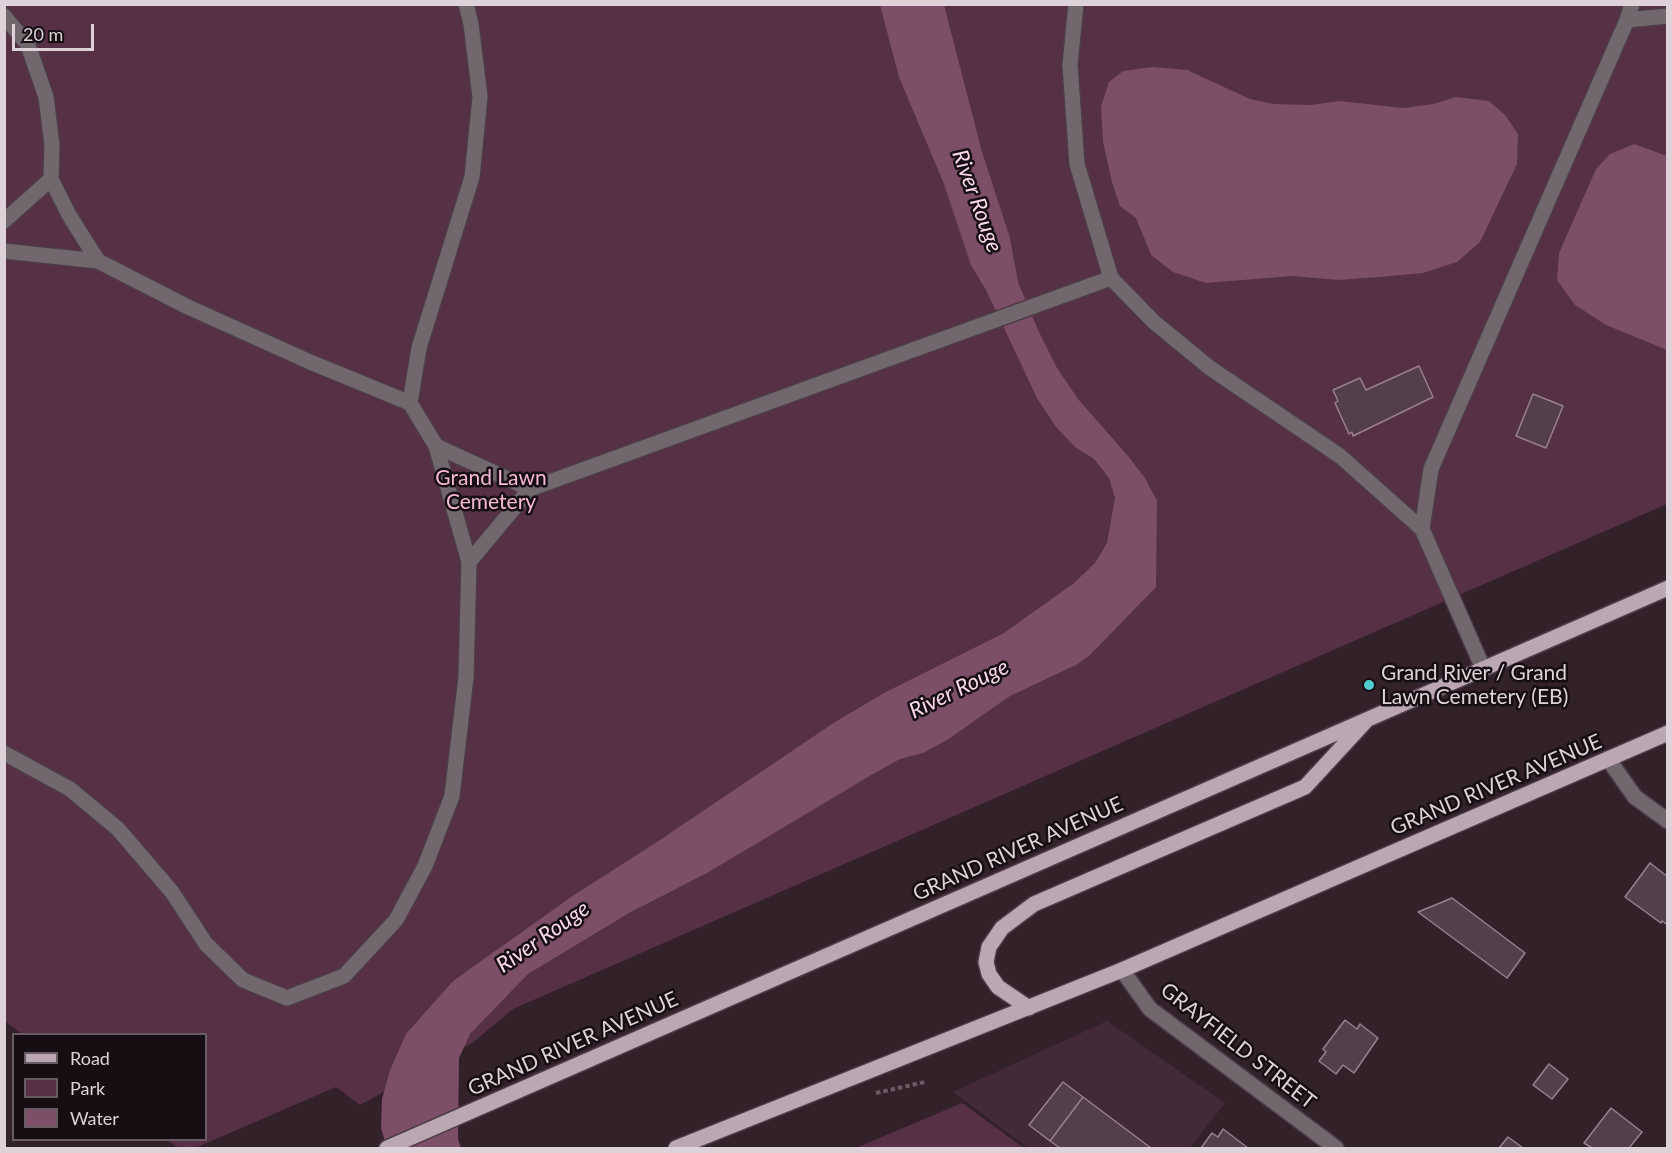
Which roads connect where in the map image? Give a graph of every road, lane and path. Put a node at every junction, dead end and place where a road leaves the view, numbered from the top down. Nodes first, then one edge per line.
1 (466, 4) edge
2 (1076, 4) edge
3 (1632, 4) edge
4 (4, 16) edge
5 (1668, 16) edge
6 (1627, 20) junction
7 (51, 178) junction
8 (4, 221) edge
9 (4, 251) edge
10 (98, 261) junction
11 (1111, 278) junction
12 (410, 403) junction
13 (436, 446) junction
14 (530, 489) junction
15 (1422, 529) junction
16 (469, 562) junction
17 (1668, 588) edge
18 (1483, 668) junction
19 (1369, 718) junction
20 (1668, 733) edge
21 (4, 753) edge
22 (1608, 759) junction
23 (1668, 821) edge
24 (1122, 969) junction
25 (1029, 1008) junction
26 (387, 1149) edge
27 (676, 1149) edge
28 (1336, 1149) edge

1 - 12 street
2 - 11 street
3 - 6 street
4 - 7 street
5 - 6 street
6 - 15 street
7 - 8 street
7 - 10 street
9 - 10 street
10 - 12 street
11 - 14 street
11 - 15 street
12 - 13 street
13 - 14 street
13 - 16 street
14 - 16 street
15 - 18 street
16 - 21 street
17 - 18 main road, GRAND RIVER AVENUE
18 - 19 main road, GRAND RIVER AVENUE
19 - 25 main road
19 - 26 main road, GRAND RIVER AVENUE
20 - 22 main road, GRAND RIVER AVENUE
22 - 23 street
22 - 24 main road, GRAND RIVER AVENUE
24 - 25 main road, GRAND RIVER AVENUE
24 - 28 street, GRAYFIELD STREET
25 - 27 main road, GRAND RIVER AVENUE

